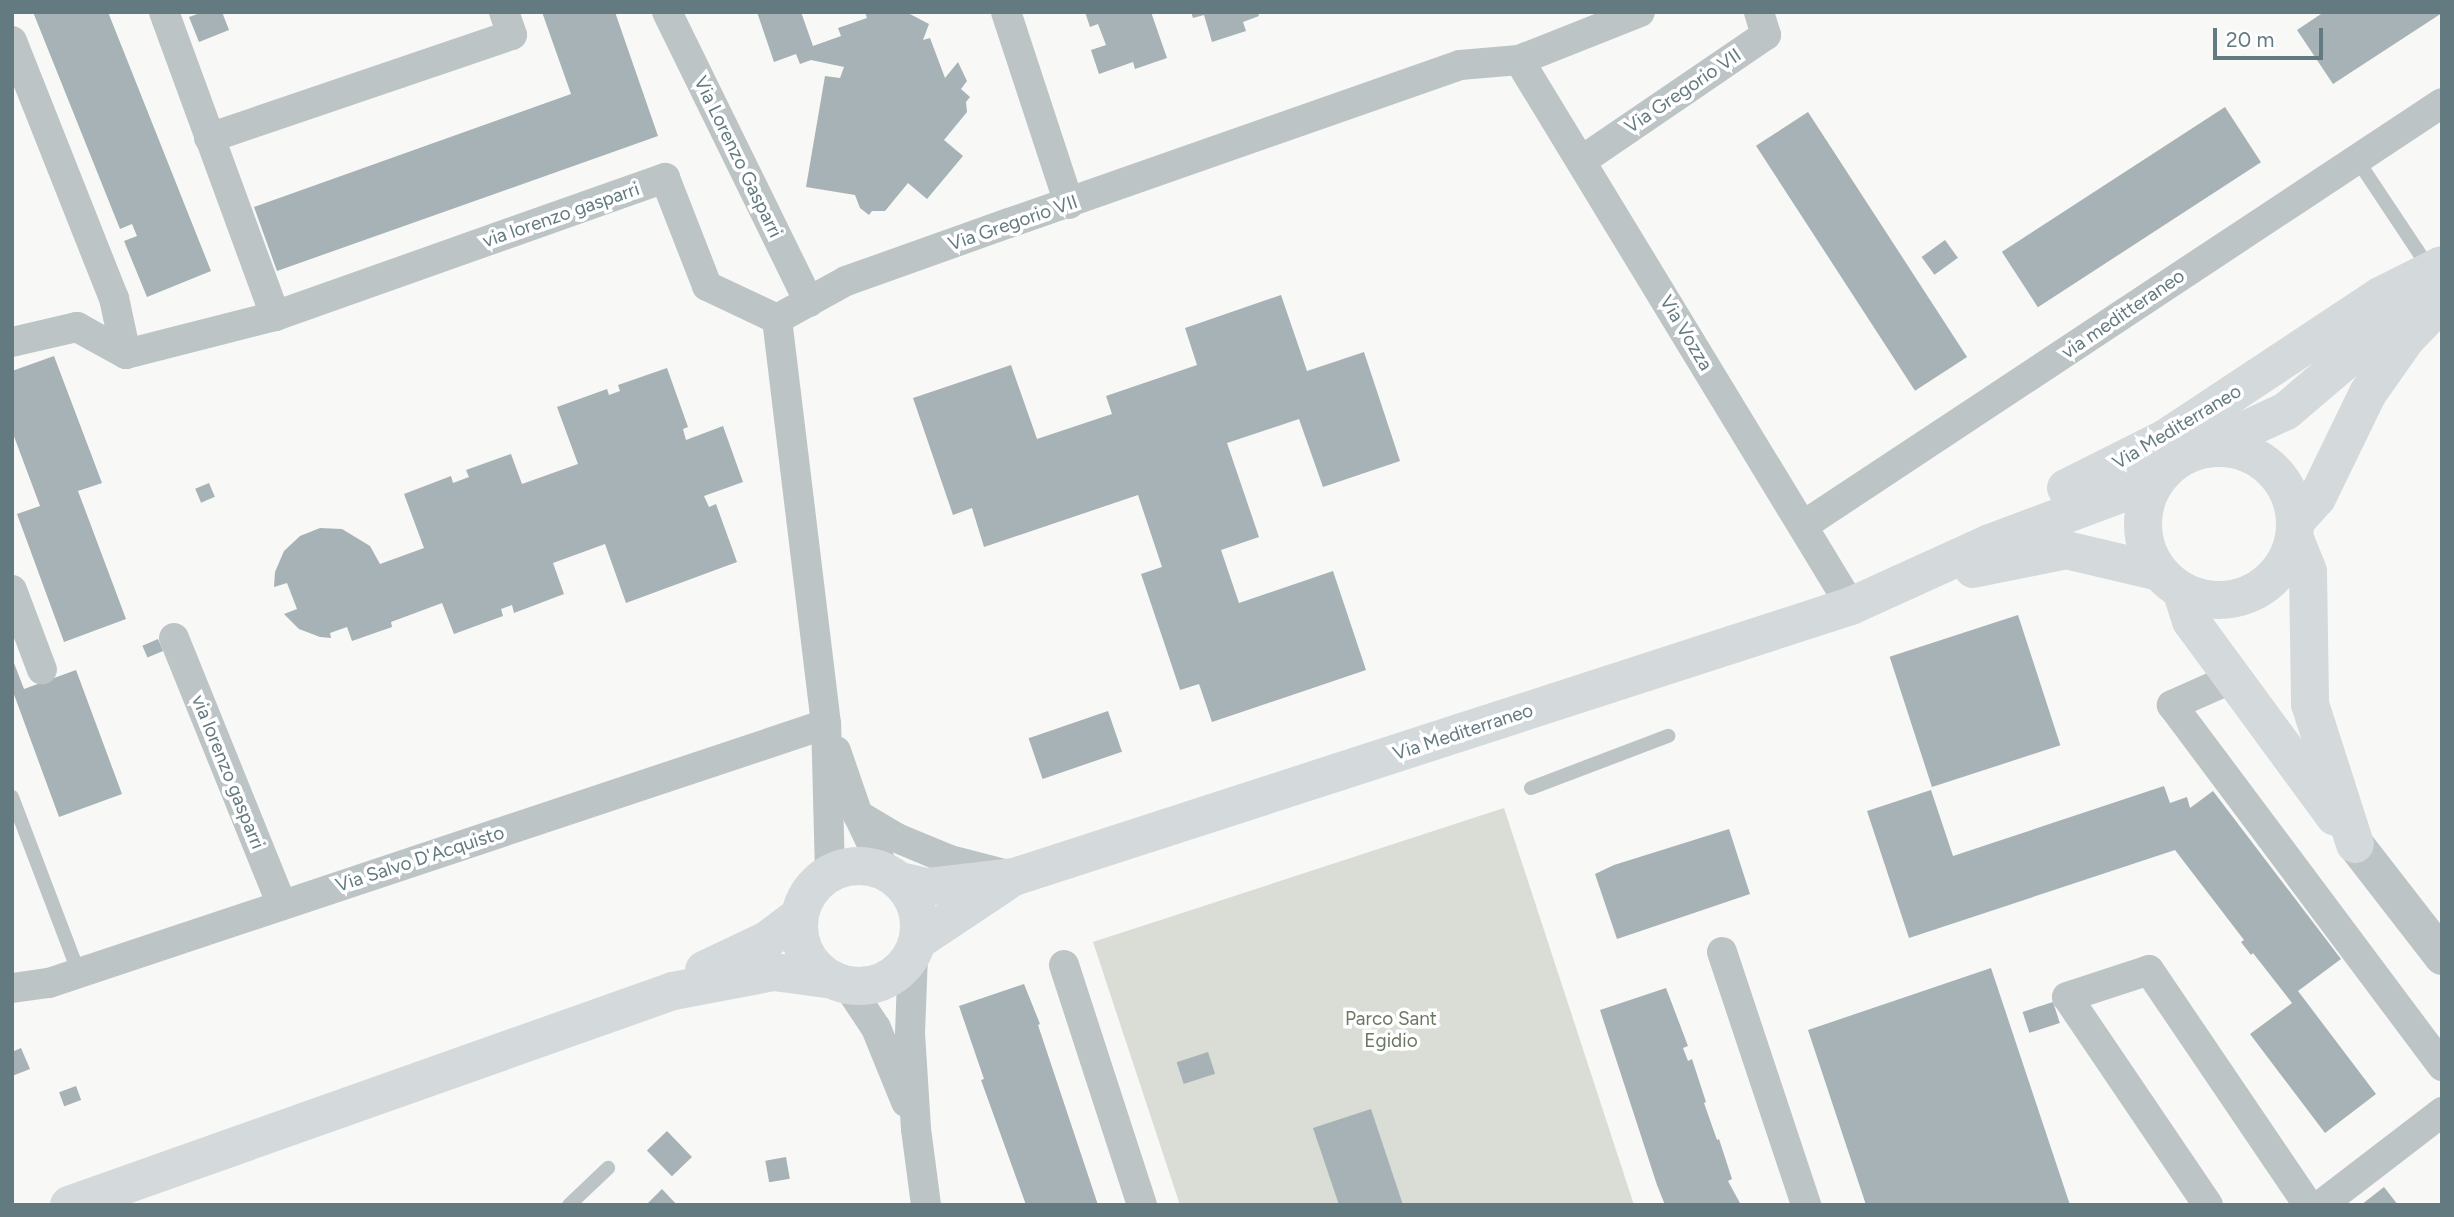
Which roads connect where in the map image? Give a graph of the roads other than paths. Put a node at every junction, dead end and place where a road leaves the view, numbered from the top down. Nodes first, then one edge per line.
1 (163, 12) edge
2 (504, 12) edge
3 (667, 12) edge
4 (1006, 12) edge
5 (1640, 12) edge
6 (1759, 12) edge
7 (12, 41) edge
8 (1519, 60) junction
9 (2442, 103) edge
10 (209, 138) junction
11 (2356, 158) junction
12 (1581, 161) junction
13 (1069, 204) junction
14 (2439, 280) edge
15 (809, 302) junction
16 (275, 316) junction
17 (777, 319) junction
18 (12, 342) edge
19 (126, 354) junction
20 (2208, 447) junction
21 (2155, 481) junction
22 (1804, 526) junction
23 (2296, 530) junction
24 (1909, 581) junction
25 (2170, 581) junction
26 (14, 601) edge
27 (1851, 606) junction
28 (174, 638) dead end
29 (42, 670) dead end
30 (2233, 678) junction
31 (826, 724) junction
32 (1668, 736) dead end
33 (1531, 789) dead end
34 (12, 797) edge
35 (858, 815) junction
36 (2355, 844) junction
37 (830, 873) junction
38 (892, 876) junction
39 (1014, 877) junction
40 (282, 905) junction
41 (799, 916) junction
42 (916, 947) junction
43 (1721, 952) dead end
44 (2442, 956) edge
45 (1064, 965) dead end
46 (79, 973) junction
47 (840, 983) junction
48 (12, 988) edge
49 (673, 991) junction
50 (2442, 1066) edge
51 (2442, 1112) edge
52 (916, 1129) junction
53 (608, 1168) dead end
54 (69, 1205) edge
55 (569, 1205) edge
56 (926, 1205) edge
57 (1142, 1205) edge
58 (1806, 1205) edge
59 (2208, 1205) edge
60 (2308, 1205) edge
61 (2321, 1205) edge

1 - 10 street
2 - 10 street
3 - 15 street, Via Lorenzo Gasparri
4 - 13 street
5 - 8 street, Via Gregorio VII
6 - 12 street, Via Gregorio VII
7 - 19 street
8 - 12 street, Via Vozza
8 - 13 street, Via Gregorio VII
9 - 11 street, via meditteraneo
10 - 16 street
11 - 14 lane
11 - 22 street, via meditteraneo
12 - 22 street, Via Vozza
13 - 15 street, Via Gregorio VII
14 - 20 main road
14 - 23 main road
14 - 24 main road, Via Mediterraneo
15 - 17 street, Via Gregorio VII
16 - 17 street, via lorenzo gasparri
16 - 19 street, via lorenzo gasparri
17 - 31 street
18 - 19 street
20 - 21 main road
20 - 23 main road
21 - 24 main road, Via Mediterraneo
21 - 25 main road
22 - 27 street, Via Vozza
23 - 25 main road
23 - 36 main road
24 - 25 main road, Via Mediterraneo
24 - 27 main road, Via Mediterraneo
25 - 30 main road
26 - 29 street
27 - 39 main road, Via Mediterraneo
28 - 40 street, via lorenzo gasparri
30 - 36 main road
30 - 50 street
31 - 35 street
31 - 37 street
31 - 40 street, Via Salvo D'Acquisto
32 - 33 lane
34 - 46 lane
35 - 38 street
35 - 39 street
36 - 44 street
37 - 38 main road
37 - 41 main road
38 - 39 main road, Via Mediterraneo
38 - 42 main road
39 - 42 main road, Via Mediterraneo
40 - 46 street, Via Salvo D'Acquisto
41 - 47 main road
41 - 49 main road
42 - 47 main road
42 - 52 street
43 - 58 street
45 - 57 street
46 - 48 street, Via Salvo D'Acquisto
47 - 49 main road
47 - 52 street
49 - 54 main road
51 - 61 street
52 - 56 street
53 - 55 lane
59 - 60 street

